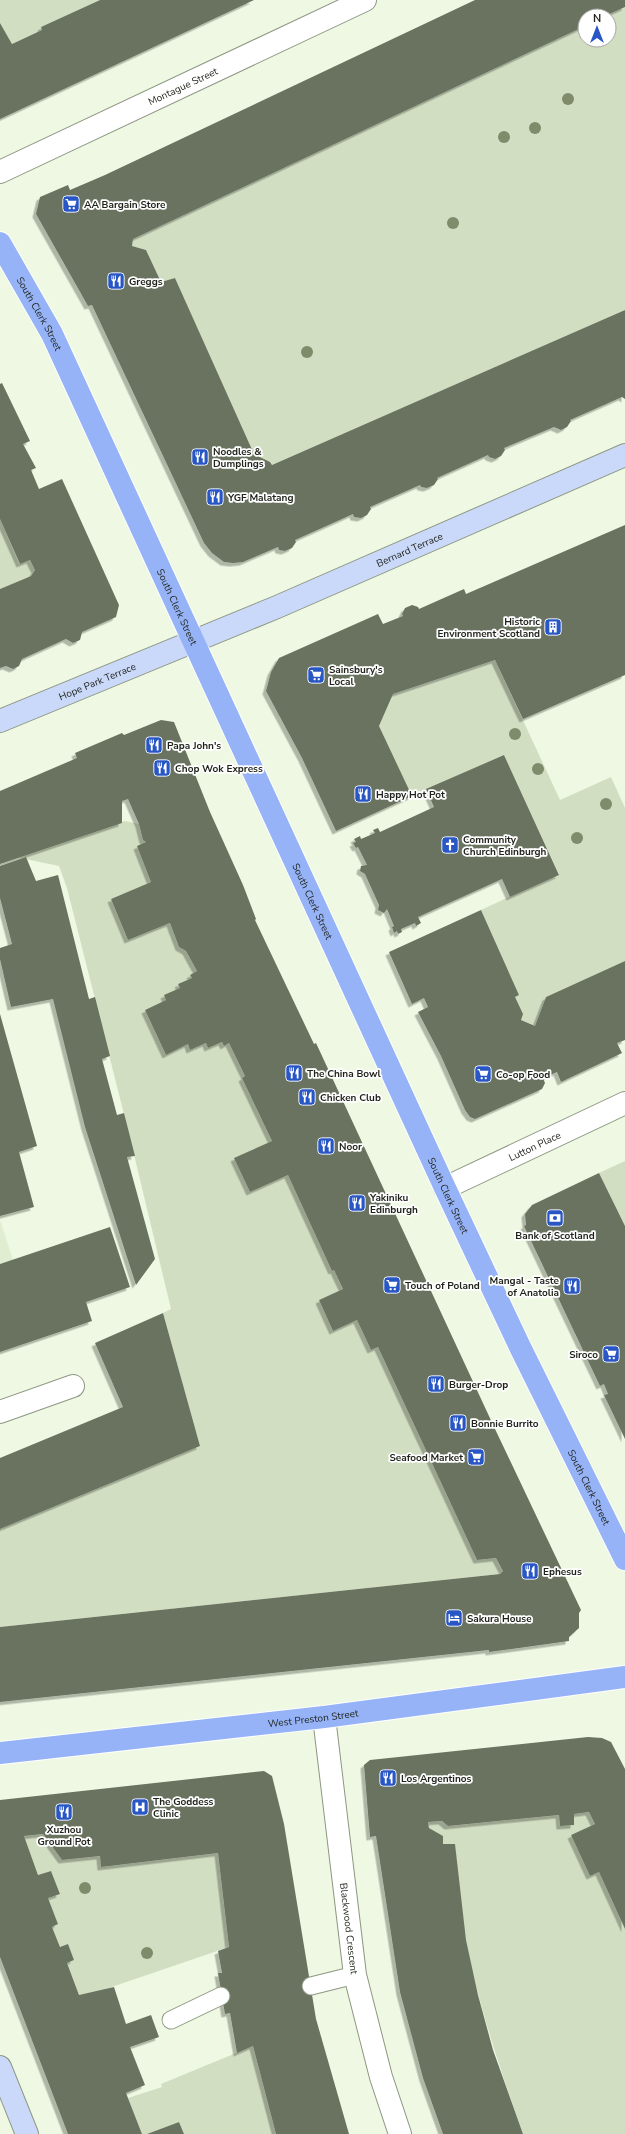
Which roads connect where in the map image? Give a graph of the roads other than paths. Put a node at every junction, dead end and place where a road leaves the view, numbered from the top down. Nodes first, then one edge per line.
1 (365, 0) edge
2 (0, 172) edge
3 (0, 243) edge
4 (625, 455) edge
5 (194, 642) junction
6 (0, 721) edge
7 (625, 1103) edge
8 (445, 1188) junction
9 (73, 1386) dead end
10 (0, 1412) edge
11 (625, 1559) edge
12 (625, 1677) edge
13 (324, 1717) junction
14 (0, 1753) edge
15 (355, 1975) junction
16 (311, 1986) dead end
17 (222, 1996) dead end
18 (171, 2020) dead end
19 (0, 2067) edge
20 (27, 2134) edge
21 (400, 2134) edge

1 - 2 street, Montague Street
3 - 5 main road, South Clerk Street
4 - 5 street, Bernard Terrace
5 - 6 street, Hope Park Terrace
5 - 8 main road, South Clerk Street
7 - 8 street, Lutton Place
8 - 11 main road, South Clerk Street
9 - 10 street
12 - 13 main road, West Preston Street
13 - 14 main road, West Preston Street
13 - 15 street, Blackwood Crescent
15 - 16 lane
15 - 21 street, Blackwood Crescent
17 - 18 lane
19 - 20 street

